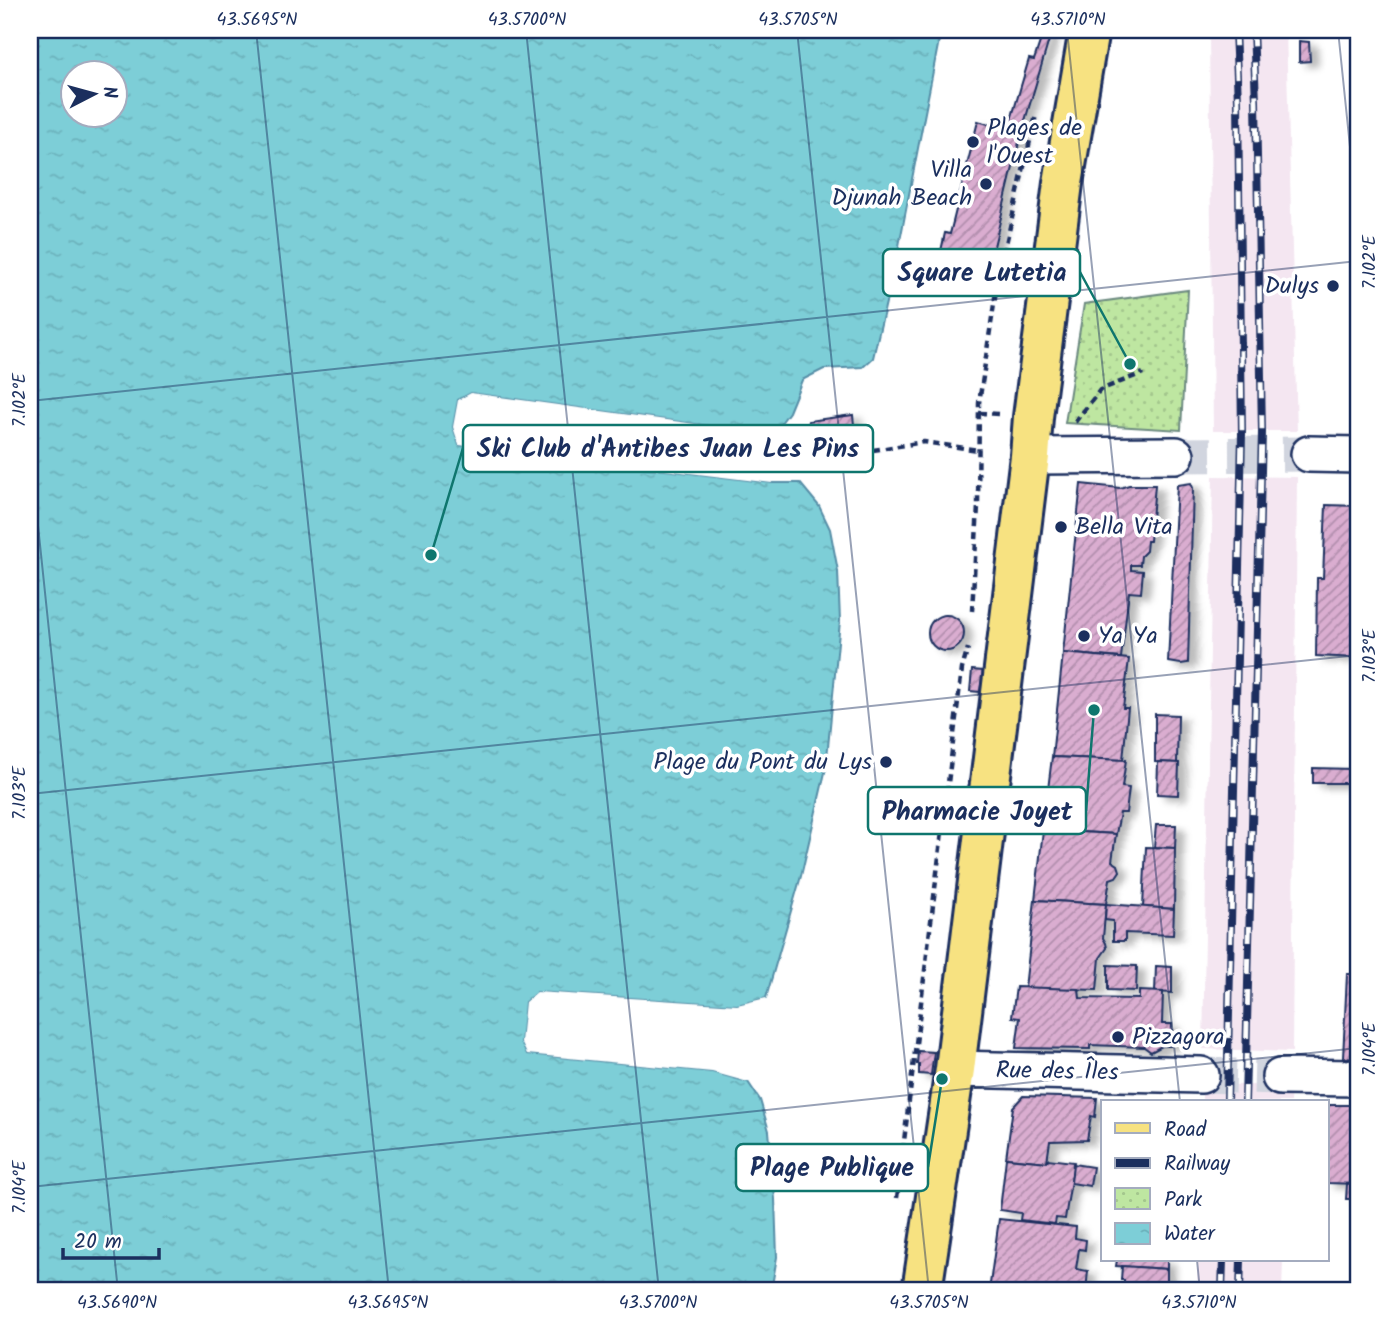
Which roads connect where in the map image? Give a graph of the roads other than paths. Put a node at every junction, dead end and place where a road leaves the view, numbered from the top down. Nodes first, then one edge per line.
1 (1088, 30) edge
2 (1309, 454) tunnel mouth
3 (1176, 455) tunnel mouth
4 (1358, 455) edge
5 (1030, 456) junction
6 (955, 1069) junction
7 (1202, 1075) tunnel mouth
8 (1280, 1077) tunnel mouth
9 (1358, 1078) edge
10 (922, 1291) edge

1 - 5 main road
2 - 4 street
3 - 5 street
5 - 6 main road
6 - 7 street, Rue des Îles
6 - 10 main road
8 - 9 street

